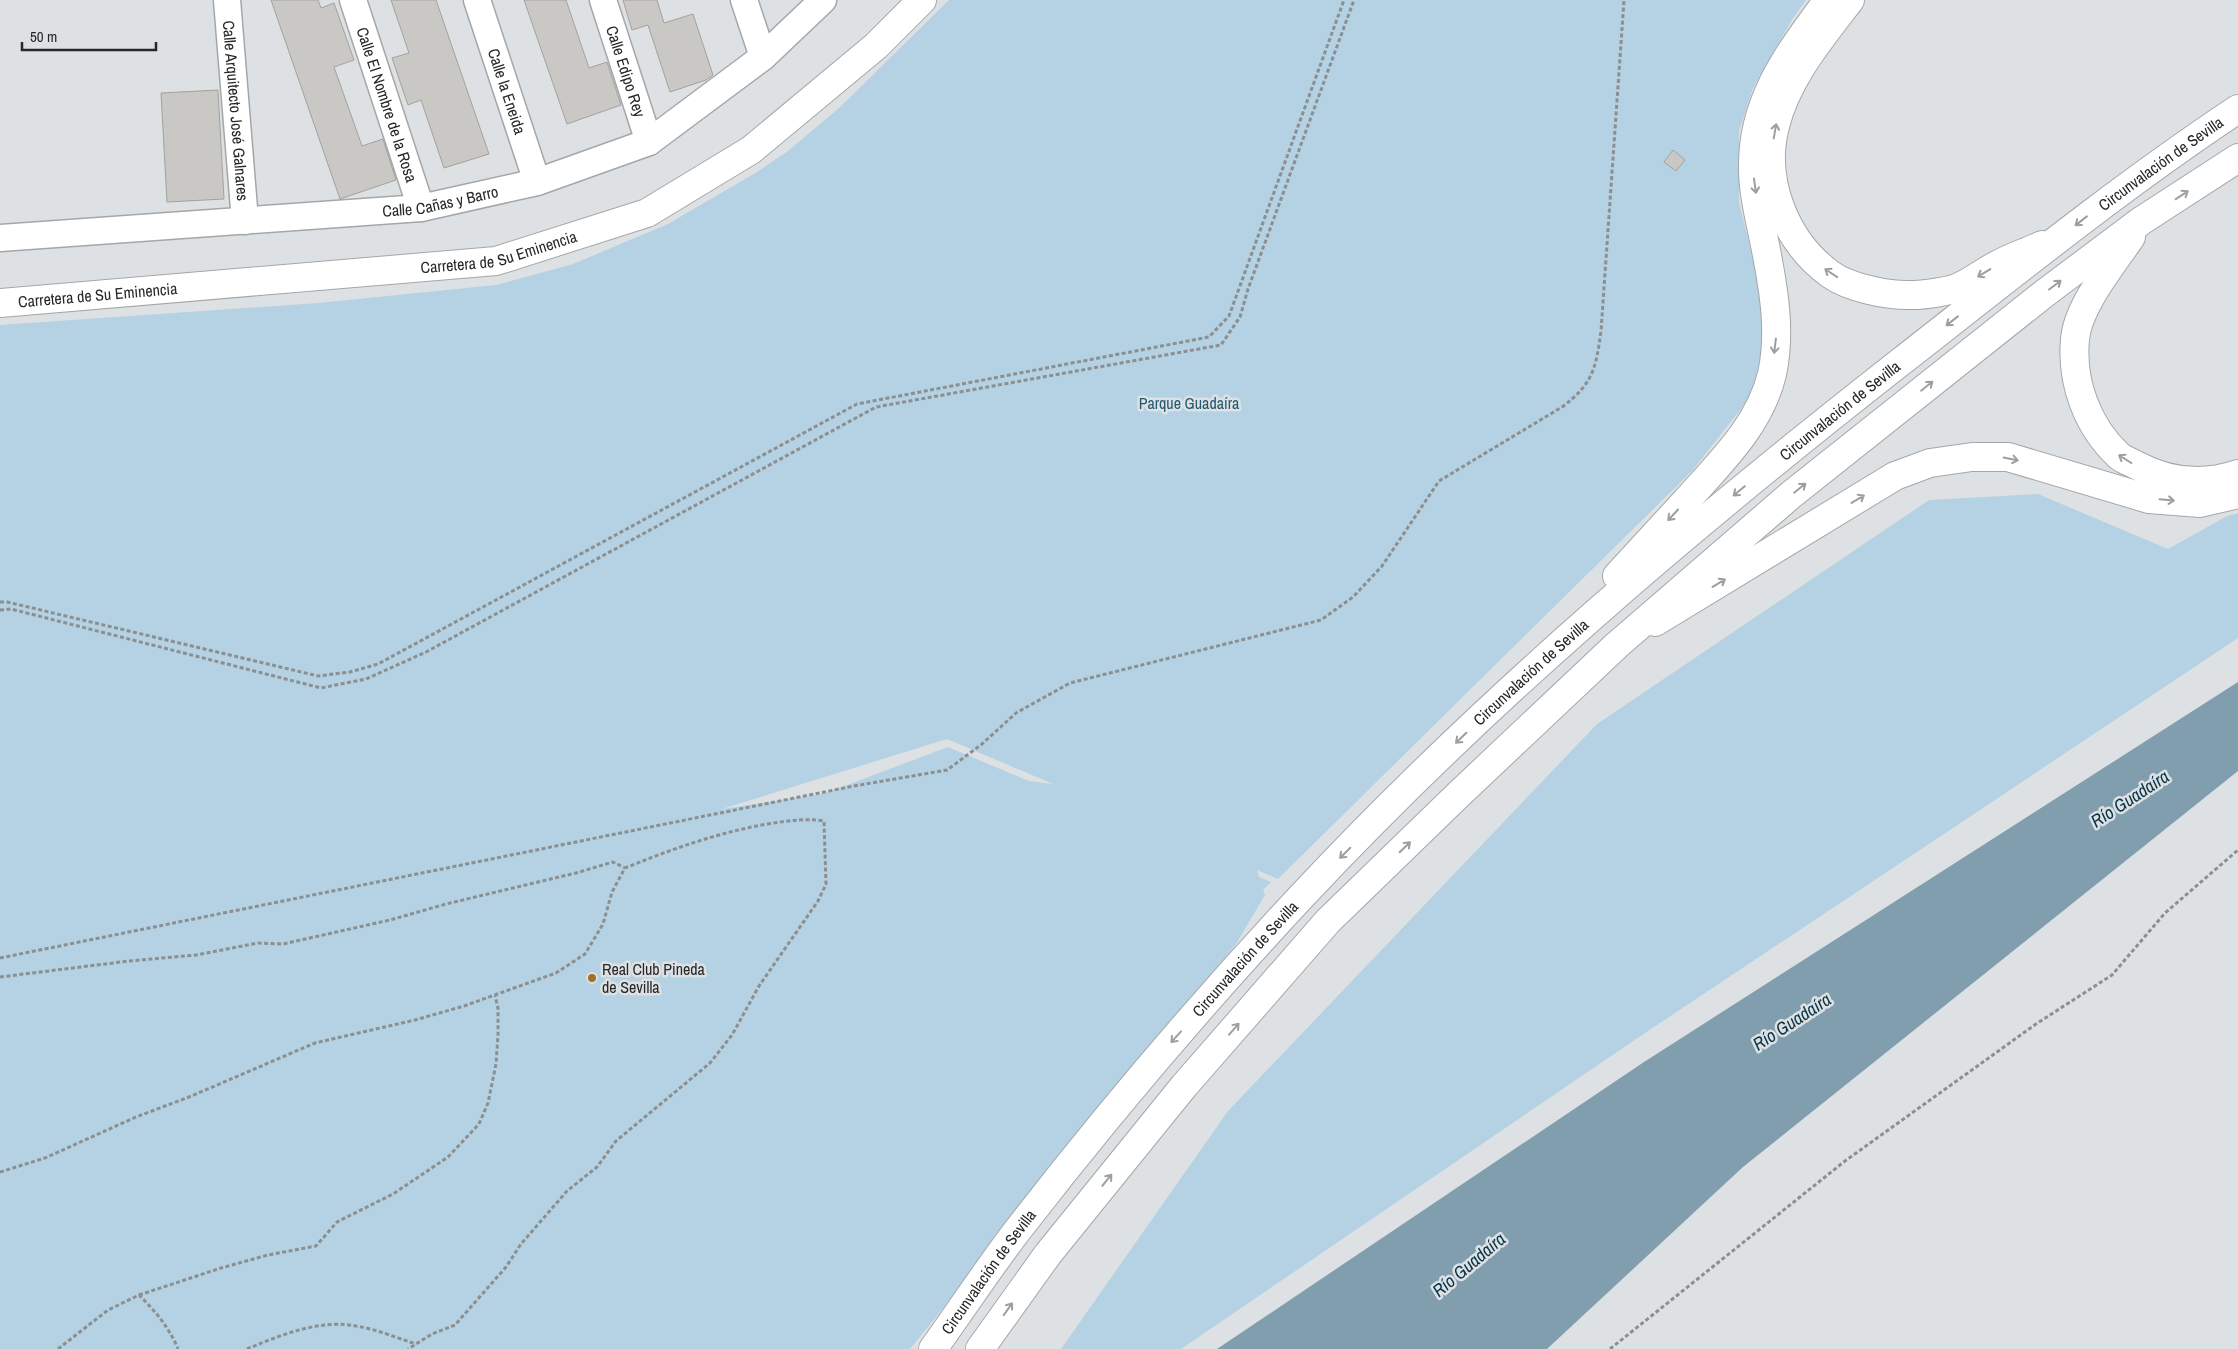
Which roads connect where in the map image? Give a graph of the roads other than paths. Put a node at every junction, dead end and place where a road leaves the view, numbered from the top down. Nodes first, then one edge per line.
1 (227, 0) edge
2 (353, 0) edge
3 (477, 0) edge
4 (603, 0) edge
5 (744, 0) edge
6 (823, 0) edge
7 (922, 0) edge
8 (1828, 0) edge
9 (1850, 0) edge
10 (763, 57) junction
11 (2238, 109) edge
12 (649, 142) junction
13 (2233, 161) edge
14 (537, 182) junction
15 (421, 208) junction
16 (245, 221) junction
17 (2141, 221) junction
18 (0, 238) edge
19 (2060, 238) junction
20 (0, 303) edge
21 (2238, 474) edge
22 (2238, 494) edge
23 (1617, 645) junction
24 (1522, 680) junction
25 (933, 1349) edge
26 (980, 1349) edge

1 - 16 street, Calle Arquitecto José Galnares
2 - 15 street, Calle El Nombre de la Rosa
3 - 14 street, Calle la Eneida
4 - 12 street, Calle Edipo Rey
5 - 10 street
6 - 10 street, Calle Cañas y Barro
7 - 20 main road, Carretera de Su Eminencia
8 -> 24 main road
19 -> 9 main road
10 - 12 street, Calle Cañas y Barro
11 -> 19 main road, Circunvalación de Sevilla
12 - 14 street, Calle Cañas y Barro
17 -> 13 main road
14 - 15 street, Calle Cañas y Barro
15 - 16 street, Calle Cañas y Barro
16 - 18 street, Calle Cañas y Barro
21 -> 17 main road
23 -> 17 main road
19 -> 24 main road, Circunvalación de Sevilla
23 -> 22 main road
26 -> 23 main road
24 -> 25 main road, Circunvalación de Sevilla

